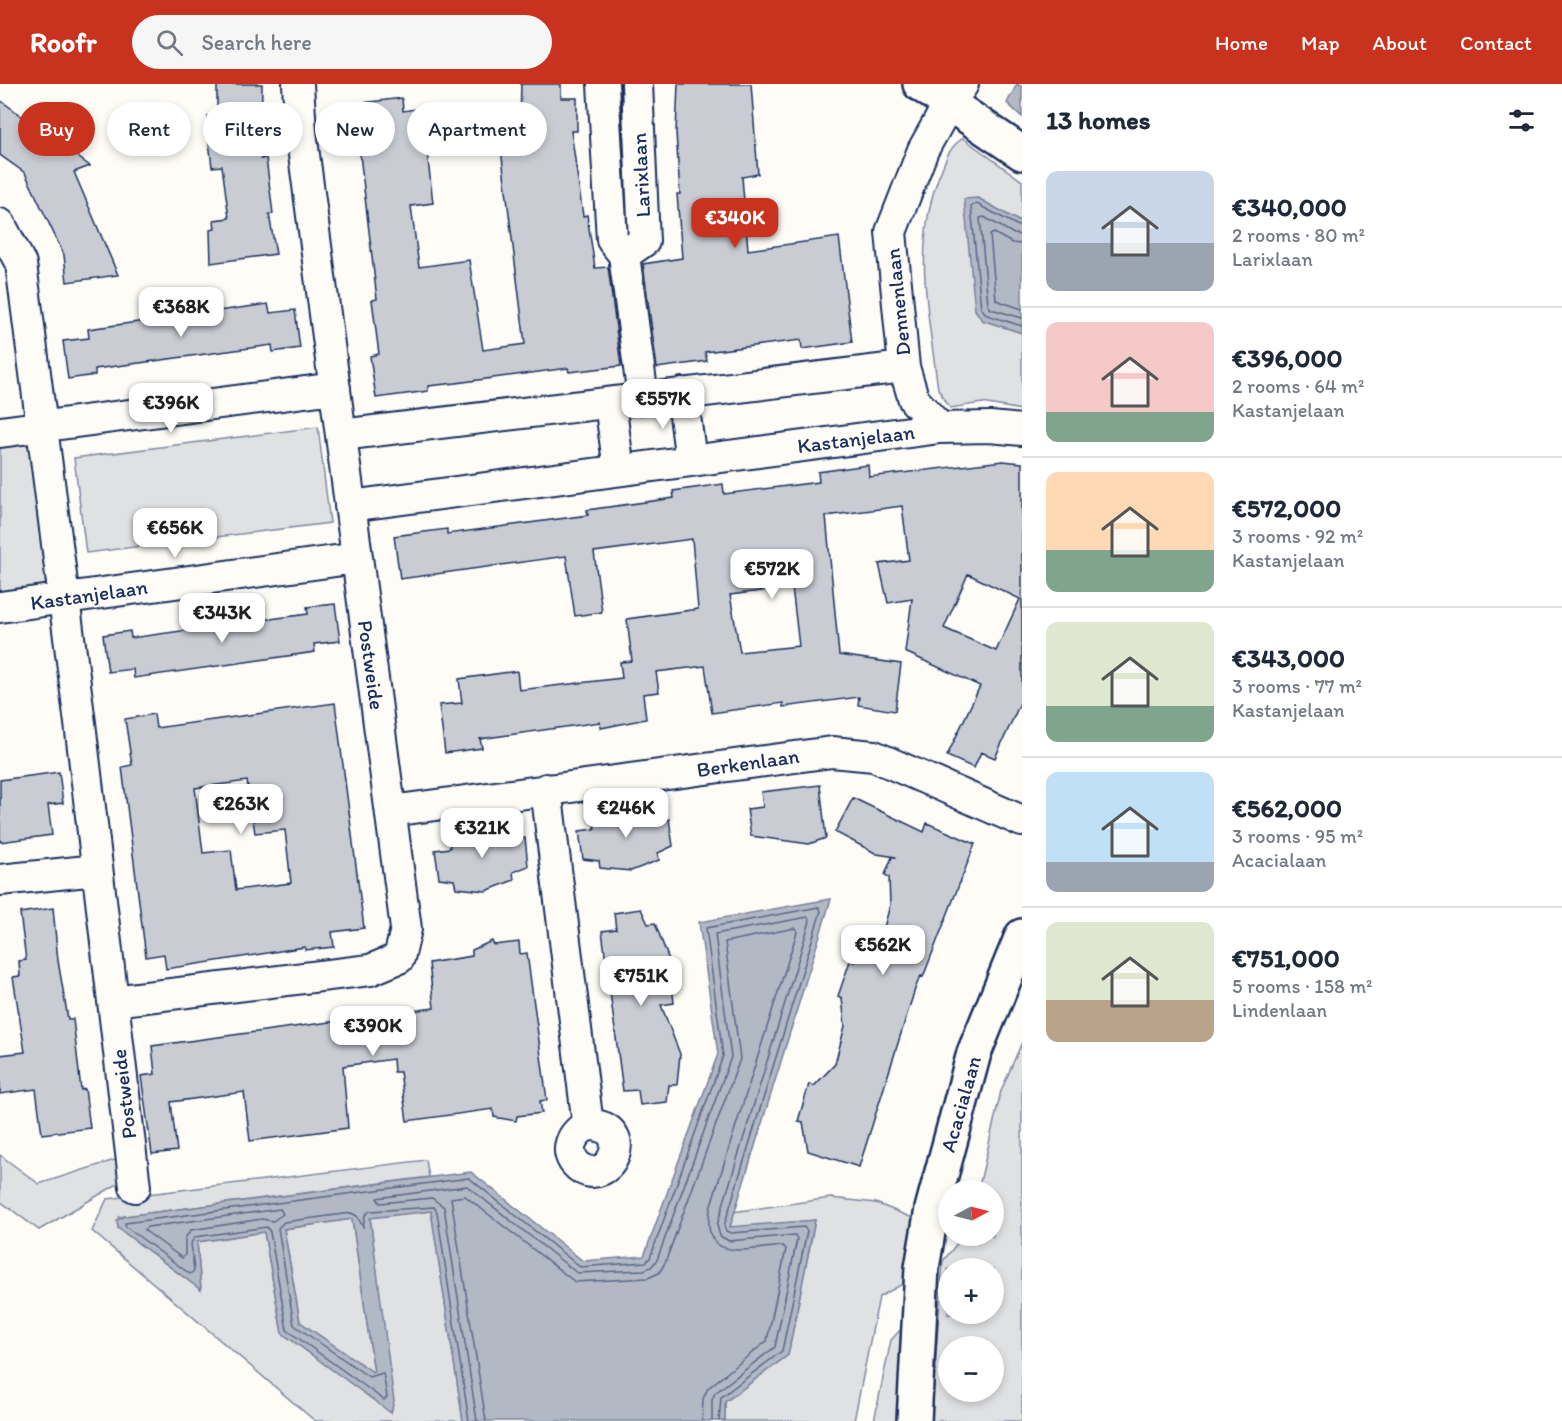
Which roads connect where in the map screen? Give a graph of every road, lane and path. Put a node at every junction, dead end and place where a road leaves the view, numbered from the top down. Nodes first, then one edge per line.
1 (298, 84) edge
2 (603, 84) edge
3 (637, 84) edge
4 (920, 84) edge
5 (956, 94) edge
6 (1022, 153) edge
7 (0, 224) edge
8 (624, 255) junction
9 (904, 367) junction
10 (335, 388) junction
11 (682, 393) junction
12 (644, 398) junction
13 (610, 403) junction
14 (42, 426) junction
15 (940, 428) junction
16 (1022, 430) edge
17 (0, 432) edge
18 (341, 435) junction
19 (691, 461) junction
20 (619, 470) junction
21 (350, 506) junction
22 (357, 558) junction
23 (64, 598) junction
24 (0, 607) edge
25 (546, 789) junction
26 (391, 811) junction
27 (1022, 821) edge
28 (97, 870) junction
29 (0, 880) edge
30 (1022, 936) edge
31 (113, 1001) junction
32 (588, 1125) dead end
33 (135, 1187) dead end
34 (914, 1421) edge

1 - 10 street, Postweide
2 - 8 street, Larixlaan
3 - 8 street, Larixlaan
4 - 5 street
5 - 6 street
5 - 9 street, Dennenlaan
7 - 14 street, Postweide
8 - 12 street, Larixlaan
9 - 11 street
9 - 15 street, Dennenlaan
10 - 14 street
10 - 18 street, Postweide
11 - 12 street
11 - 19 street
12 - 13 street
13 - 18 street
13 - 20 street
14 - 17 street
14 - 23 street, Postweide
15 - 16 street, Kastanjelaan
15 - 19 street, Kastanjelaan
18 - 21 street, Postweide
19 - 20 street, Kastanjelaan
20 - 21 street, Kastanjelaan
21 - 22 street, Postweide
22 - 23 street, Kastanjelaan
22 - 26 street, Postweide
23 - 24 street, Kastanjelaan
23 - 28 street, Postweide
25 - 26 street, Berkenlaan
25 - 27 street, Berkenlaan
25 - 32 street
26 - 31 street, Postweide
28 - 29 street
28 - 31 street, Postweide
30 - 34 street, Acacialaan
31 - 33 street, Postweide

